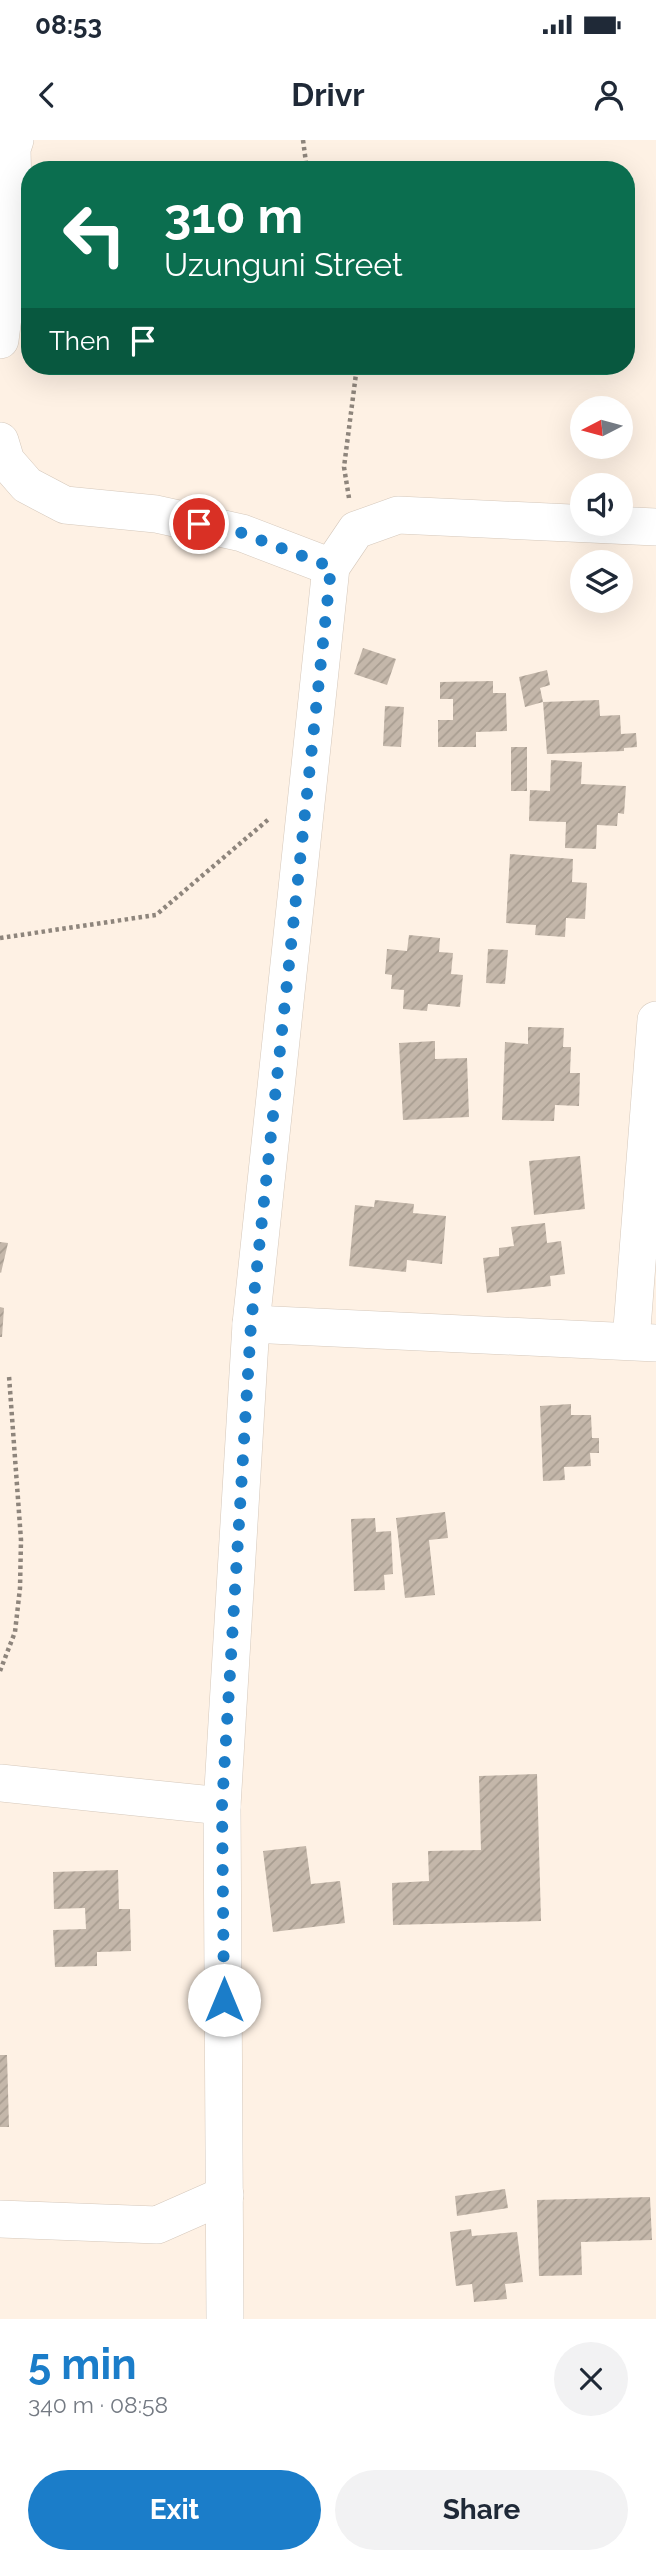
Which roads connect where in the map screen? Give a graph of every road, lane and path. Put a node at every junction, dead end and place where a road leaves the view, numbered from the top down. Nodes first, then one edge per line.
1 (15, 140) edge
2 (303, 140) edge
3 (306, 161) edge
4 (0, 340) edge
5 (356, 375) edge
6 (0, 441) edge
7 (656, 527) edge
8 (355, 530) junction
9 (331, 567) junction
10 (308, 786) junction
11 (0, 938) edge
12 (656, 1020) edge
13 (251, 1324) junction
14 (643, 1342) edge
15 (9, 1376) dead end
16 (0, 1671) edge
17 (0, 1783) edge
18 (222, 1806) junction
19 (225, 2195) junction
20 (0, 2219) edge
21 (225, 2319) edge

1 - 4 street
2 - 3 path
5 - 8 path
6 - 9 street
7 - 8 street
8 - 9 street
9 - 10 street
10 - 11 path
10 - 13 street
12 - 14 street
13 - 14 street
13 - 18 street
15 - 16 path
17 - 18 street
18 - 19 street
19 - 20 street
19 - 21 street

